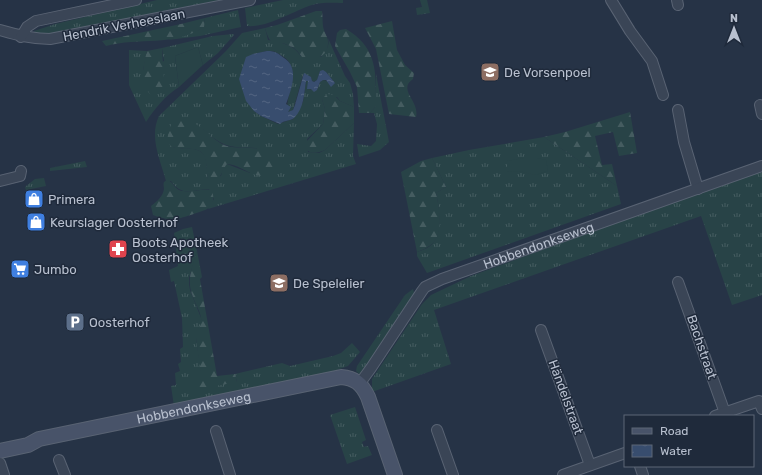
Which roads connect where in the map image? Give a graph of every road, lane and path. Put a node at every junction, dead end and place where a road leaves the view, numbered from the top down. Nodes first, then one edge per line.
1 (136, 0) edge
2 (250, 0) edge
3 (611, 0) edge
4 (0, 30) edge
5 (21, 37) junction
6 (663, 95) dead end
7 (678, 110) dead end
8 (762, 166) edge
9 (21, 171) dead end
10 (0, 181) edge
11 (698, 189) junction
12 (678, 282) dead end
13 (541, 330) dead end
14 (354, 380) junction
15 (761, 405) edge
16 (720, 414) edge
17 (437, 430) dead end
18 (216, 431) dead end
19 (39, 439) junction
20 (0, 444) edge
21 (0, 451) edge
22 (624, 453) edge
23 (59, 460) dead end
24 (0, 463) edge
25 (590, 465) junction
26 (4, 475) edge
27 (65, 475) edge
28 (230, 475) edge
29 (395, 475) edge
30 (453, 475) edge
31 (563, 475) edge

1 - 5 street, Hendrik Verheeslaan
2 - 5 street, Hendrik Verheeslaan
3 - 6 street
4 - 5 street, Hendrik Verheeslaan
7 - 11 street
8 - 11 street, Hobbendonkseweg
9 - 10 street
11 - 14 street, Hobbendonkseweg
12 - 16 street, Bachstraat
13 - 25 street, Händelstraat
14 - 19 street, Hobbendonkseweg
14 - 29 street
15 - 16 street
17 - 30 street
18 - 28 street
19 - 20 street, Hobbendonkseweg
19 - 21 street, Hobbendonkseweg
22 - 25 street
23 - 27 street
24 - 26 street
25 - 31 street

